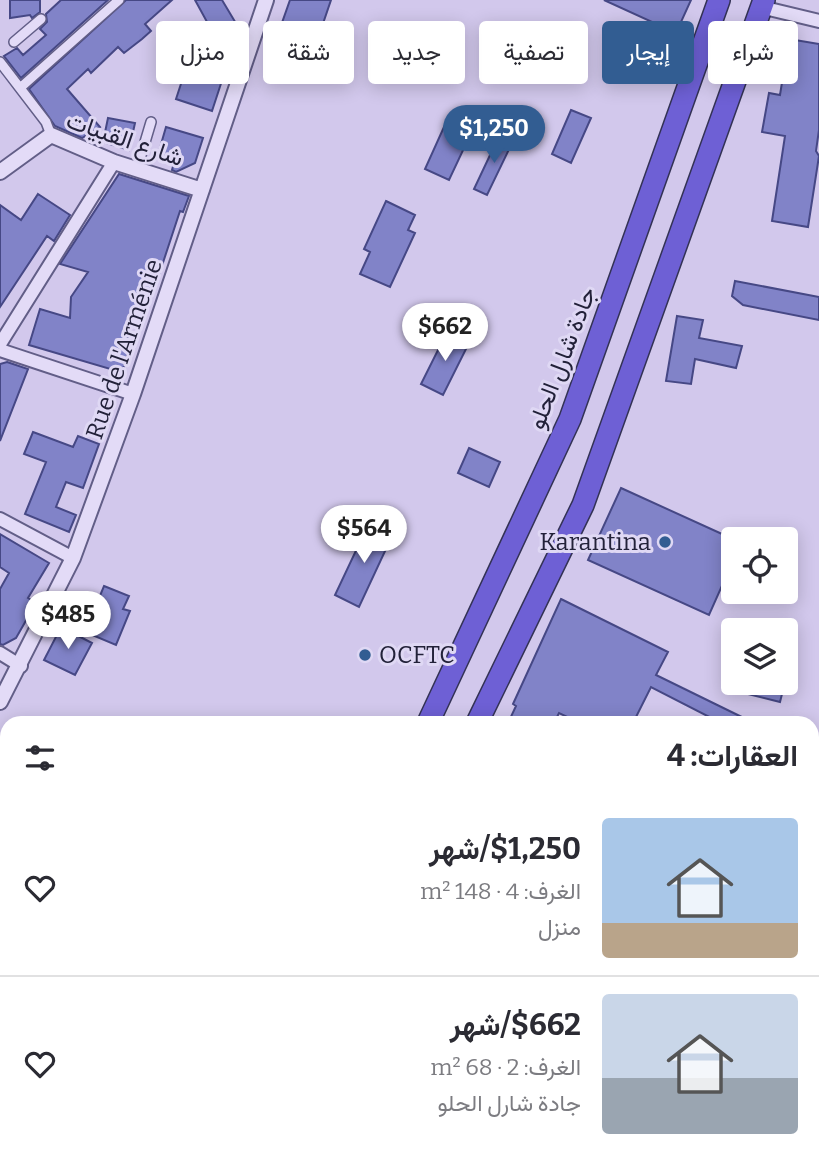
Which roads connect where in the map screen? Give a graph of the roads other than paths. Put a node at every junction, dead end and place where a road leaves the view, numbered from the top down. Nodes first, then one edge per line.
1 (119, 0) edge
2 (266, 0) edge
3 (719, 0) edge
4 (763, 4) edge
5 (41, 19) dead end
6 (819, 21) edge
7 (14, 41) dead end
8 (0, 62) edge
9 (20, 88) junction
10 (151, 122) dead end
11 (51, 135) junction
12 (114, 162) junction
13 (137, 169) junction
14 (0, 170) edge
15 (202, 190) junction
16 (0, 344) edge
17 (0, 350) edge
18 (133, 394) junction
19 (0, 519) edge
20 (73, 558) junction
21 (0, 653) edge
22 (21, 666) junction
23 (0, 702) edge
24 (431, 716) edge
25 (480, 716) edge

1 - 9 street
2 - 15 street, Rue de l'Arménie
3 - 24 highway, جادة شارل الحلو
4 - 6 street
4 - 25 highway
5 - 7 street
8 - 9 street
9 - 11 street
10 - 13 street
11 - 12 street, شارع القبيات
11 - 14 street, شارع القبيات
12 - 13 street, شارع القبيات
12 - 16 street
13 - 15 street, شارع القبيات
15 - 18 street, Rue de l'Arménie
17 - 18 street
18 - 20 street, Rue de l'Arménie
19 - 20 street
20 - 22 street, Rue de l'Arménie
21 - 22 street
22 - 23 street, Rue de l'Arménie

